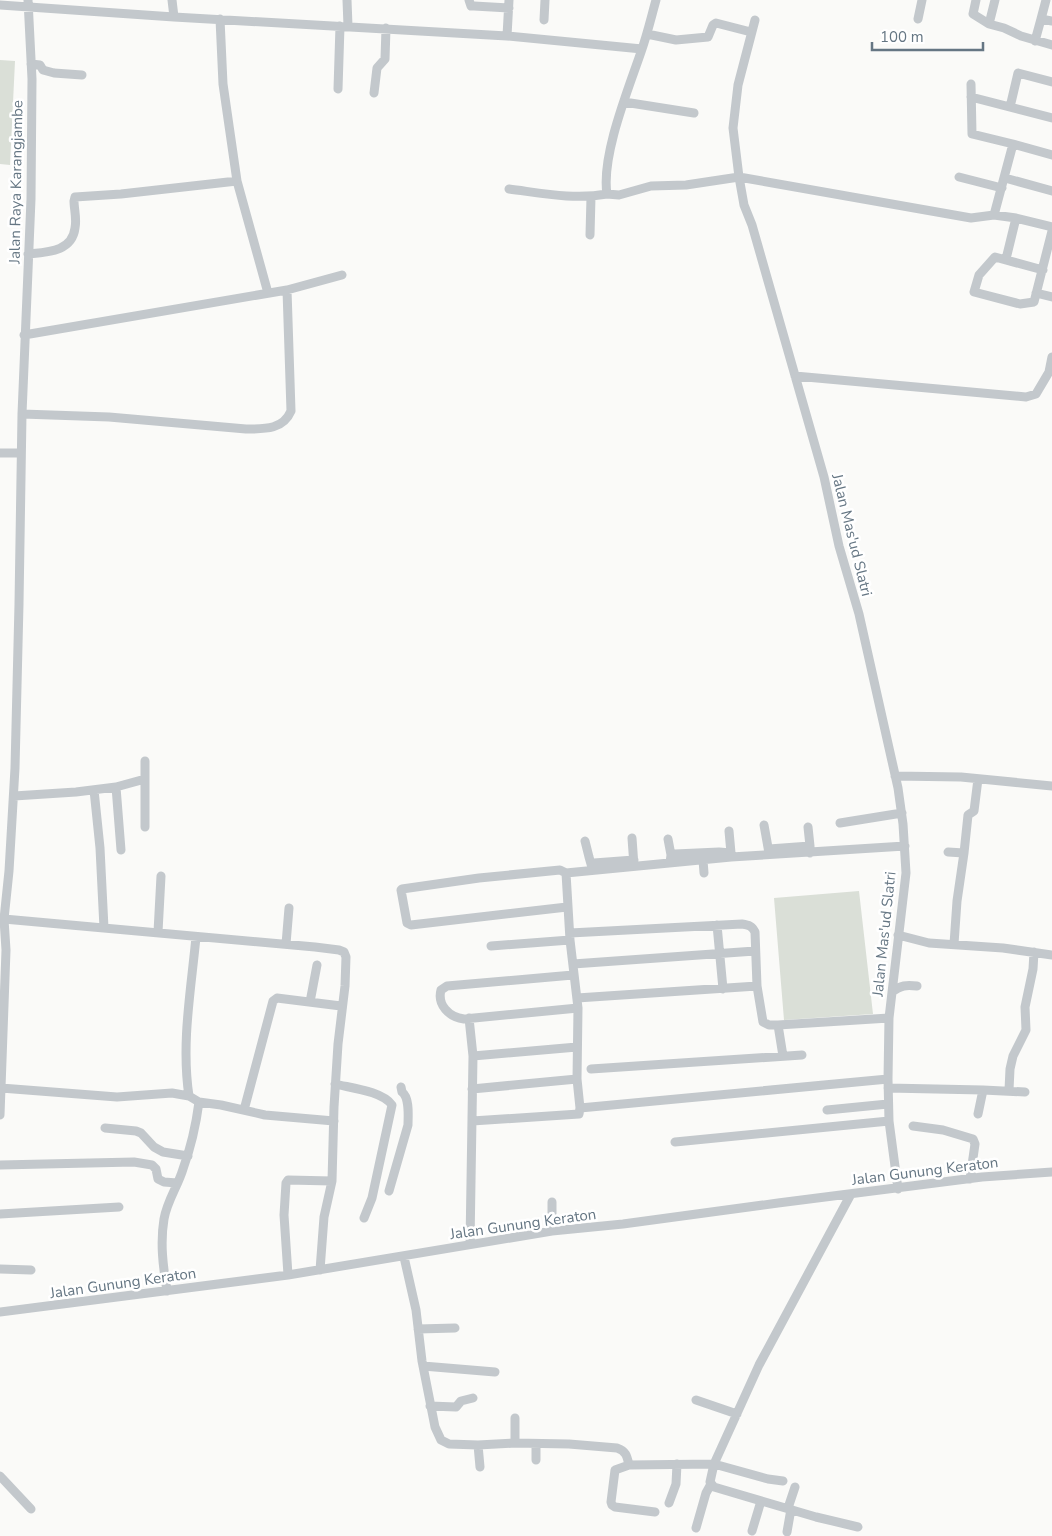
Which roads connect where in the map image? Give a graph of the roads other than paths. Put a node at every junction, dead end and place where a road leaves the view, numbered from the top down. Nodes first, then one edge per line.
1 (72, 0) edge
2 (172, 0) edge
3 (347, 0) edge
4 (469, 0) edge
5 (545, 0) edge
6 (656, 0) edge
7 (922, 0) edge
8 (976, 0) edge
9 (995, 0) edge
10 (1046, 0) edge
11 (28, 4) edge
12 (509, 4) edge
13 (0, 5) edge
14 (70, 11) junction
15 (174, 17) junction
16 (220, 19) junction
17 (918, 19) dead end
18 (1041, 19) junction
19 (544, 20) dead end
20 (755, 20) dead end
21 (1052, 21) edge
22 (989, 24) junction
23 (344, 26) junction
24 (386, 28) junction
25 (751, 32) junction
26 (647, 34) junction
27 (507, 36) junction
28 (1036, 41) junction
29 (1052, 45) edge
30 (642, 49) junction
31 (31, 64) junction
32 (82, 75) dead end
33 (1052, 82) edge
34 (970, 84) dead end
35 (338, 89) dead end
36 (374, 93) dead end
37 (970, 97) junction
38 (624, 102) junction
39 (1010, 107) junction
40 (694, 113) dead end
41 (1052, 118) edge
42 (1013, 144) junction
43 (1052, 154) edge
44 (739, 177) junction
45 (959, 177) dead end
46 (1004, 178) junction
47 (237, 181) junction
48 (1002, 188) junction
49 (508, 189) dead end
50 (1052, 191) edge
51 (607, 194) junction
52 (591, 197) junction
53 (990, 215) junction
54 (1016, 218) junction
55 (1052, 227) edge
56 (1052, 231) edge
57 (590, 235) dead end
58 (28, 254) junction
59 (1006, 259) junction
60 (1042, 270) junction
61 (342, 275) dead end
62 (287, 290) junction
63 (268, 293) junction
64 (1036, 293) junction
65 (1052, 297) edge
66 (24, 335) junction
67 (1052, 359) edge
68 (795, 376) junction
69 (22, 414) junction
70 (0, 453) edge
71 (21, 453) junction
72 (145, 761) dead end
73 (895, 776) junction
74 (145, 779) junction
75 (978, 779) junction
76 (1052, 786) edge
77 (116, 788) junction
78 (94, 790) junction
79 (14, 796) junction
80 (902, 813) junction
81 (840, 824) dead end
82 (764, 825) dead end
83 (145, 826) dead end
84 (808, 827) dead end
85 (729, 831) dead end
86 (632, 838) dead end
87 (668, 839) dead end
88 (585, 841) dead end
89 (905, 846) junction
90 (810, 849) junction
91 (121, 850) dead end
92 (769, 852) junction
93 (948, 852) dead end
94 (964, 853) junction
95 (731, 855) junction
96 (671, 859) junction
97 (703, 860) junction
98 (634, 863) junction
99 (592, 867) junction
100 (566, 873) junction
101 (704, 873) dead end
102 (161, 876) dead end
103 (567, 907) junction
104 (289, 908) dead end
105 (4, 919) junction
106 (717, 925) junction
107 (104, 928) junction
108 (158, 932) junction
109 (898, 936) junction
110 (196, 937) junction
111 (570, 937) junction
112 (286, 944) junction
113 (954, 944) junction
114 (491, 946) dead end
115 (755, 951) junction
116 (1034, 952) junction
117 (720, 953) junction
118 (1052, 954) edge
119 (573, 964) junction
120 (316, 965) dead end
121 (573, 975) junction
122 (757, 986) junction
123 (917, 986) dead end
124 (723, 988) junction
125 (892, 992) junction
126 (310, 1002) junction
127 (577, 1003) junction
128 (342, 1006) junction
129 (469, 1018) junction
130 (889, 1018) junction
131 (778, 1025) junction
132 (577, 1048) junction
133 (802, 1055) dead end
134 (473, 1056) junction
135 (783, 1056) junction
136 (591, 1068) dead end
137 (577, 1079) junction
138 (335, 1084) junction
139 (888, 1084) junction
140 (401, 1087) dead end
141 (1, 1088) edge
142 (472, 1089) junction
143 (983, 1090) junction
144 (1009, 1090) junction
145 (1025, 1092) dead end
146 (189, 1096) junction
147 (199, 1102) junction
148 (888, 1104) junction
149 (392, 1105) junction
150 (407, 1107) junction
151 (580, 1108) junction
152 (244, 1110) junction
153 (827, 1110) dead end
154 (978, 1114) dead end
155 (0, 1115) edge
156 (334, 1121) junction
157 (472, 1121) junction
158 (889, 1121) junction
159 (913, 1126) dead end
160 (106, 1128) dead end
161 (675, 1142) dead end
162 (188, 1156) junction
163 (0, 1165) edge
164 (1052, 1172) edge
165 (970, 1179) junction
166 (332, 1180) junction
167 (177, 1183) junction
168 (898, 1188) junction
169 (389, 1190) dead end
170 (851, 1194) junction
171 (552, 1202) dead end
172 (119, 1207) dead end
173 (0, 1214) edge
174 (364, 1218) dead end
175 (552, 1231) junction
176 (470, 1244) junction
177 (404, 1257) junction
178 (0, 1269) edge
179 (31, 1270) dead end
180 (320, 1270) junction
181 (288, 1276) junction
182 (167, 1291) junction
183 (0, 1312) edge
184 (455, 1328) dead end
185 (418, 1330) junction
186 (422, 1366) junction
187 (495, 1372) dead end
188 (473, 1398) dead end
189 (696, 1400) dead end
190 (430, 1406) junction
191 (737, 1414) junction
192 (515, 1418) dead end
193 (515, 1443) junction
194 (536, 1444) junction
195 (478, 1445) junction
196 (536, 1460) dead end
197 (677, 1464) junction
198 (714, 1464) junction
199 (629, 1465) junction
200 (480, 1467) dead end
201 (0, 1476) edge
202 (783, 1481) dead end
203 (711, 1484) junction
204 (795, 1487) dead end
205 (761, 1501) junction
206 (669, 1503) dead end
207 (31, 1508) dead end
208 (790, 1509) junction
209 (655, 1512) dead end
210 (858, 1527) dead end
211 (696, 1528) dead end
212 (752, 1531) dead end
213 (787, 1532) dead end

1 - 14 street
2 - 15 street
3 - 23 street
4 - 12 street
5 - 19 street
6 - 26 street
7 - 17 street
8 - 22 street
9 - 22 street
10 - 18 street
11 - 13 street
11 - 14 street
11 - 31 street, Jalan Raya Karangjambe
12 - 27 street
14 - 15 street
15 - 16 street
16 - 23 street
16 - 47 street
18 - 21 street
18 - 28 street
20 - 25 street, Jalan Mas'ud Slatri
22 - 28 street
23 - 24 street
23 - 35 street
24 - 27 street
24 - 36 street
25 - 26 street
25 - 44 street, Jalan Mas'ud Slatri
26 - 30 street
27 - 30 street
28 - 29 street
30 - 38 street
31 - 32 street
31 - 58 street, Jalan Raya Karangjambe
33 - 39 street
34 - 37 street
37 - 39 street
37 - 42 street
38 - 40 street
38 - 51 street
39 - 41 street
42 - 43 street
42 - 46 street
44 - 51 street
44 - 53 street
44 - 68 street, Jalan Mas'ud Slatri
45 - 48 street
46 - 48 street
46 - 50 street
47 - 58 street
47 - 63 street
48 - 53 street
49 - 52 street
51 - 52 street
52 - 57 street
53 - 54 street
54 - 55 street
54 - 59 street
56 - 60 street
58 - 66 street, Jalan Raya Karangjambe
59 - 60 street
59 - 64 street
60 - 64 street
61 - 62 street
62 - 63 street
62 - 69 street
63 - 66 street
64 - 65 street
66 - 69 street, Jalan Raya Karangjambe
67 - 68 street
68 - 73 street, Jalan Mas'ud Slatri
69 - 71 street, Jalan Raya Karangjambe
70 - 71 street
71 - 79 street, Jalan Raya Karangjambe
72 - 74 street
73 - 75 street
73 - 80 street, Jalan Mas'ud Slatri
74 - 77 street
74 - 83 street
75 - 76 street
75 - 94 street
77 - 78 street
77 - 91 street
78 - 79 street
78 - 107 street
79 - 105 street, Jalan Raya Karangjambe
80 - 81 street
80 - 89 street, Jalan Mas'ud Slatri
82 - 92 street
84 - 90 street
85 - 95 street
86 - 98 street
87 - 96 street
88 - 99 street
89 - 90 street
89 - 109 street, Jalan Mas'ud Slatri
90 - 92 street
92 - 95 street
93 - 94 street
94 - 113 street
95 - 96 street
95 - 97 street
96 - 97 street
96 - 98 street
97 - 101 street
98 - 99 street
99 - 100 street
100 - 103 street
100 - 103 street
102 - 108 street
103 - 111 street
104 - 112 street
105 - 107 street
105 - 141 street, Jalan Raya Karangjambe
106 - 111 street
106 - 115 street
106 - 117 street
107 - 108 street
108 - 110 street
109 - 113 street
109 - 125 street, Jalan Mas'ud Slatri
110 - 112 street
110 - 146 street
111 - 114 street
111 - 119 street
112 - 128 street
113 - 116 street
115 - 117 street
115 - 122 street
116 - 118 street
116 - 144 street
117 - 119 street
117 - 124 street
119 - 121 street
120 - 126 street
121 - 127 street
121 - 129 street
122 - 124 street
122 - 131 street
123 - 125 street
124 - 127 street
125 - 130 street, Jalan Mas'ud Slatri
126 - 128 street
126 - 152 street
127 - 129 street
127 - 132 street
128 - 138 street
129 - 134 street
130 - 131 street
130 - 139 street, Jalan Mas'ud Slatri
131 - 135 street
132 - 134 street
132 - 137 street
133 - 135 street
134 - 142 street
135 - 136 street
137 - 142 street
137 - 151 street
138 - 149 street
138 - 156 street
139 - 143 street
139 - 148 street, Jalan Mas'ud Slatri
139 - 151 street
140 - 150 street
141 - 146 street
141 - 155 street, Jalan Raya Karangjambe
142 - 157 street
143 - 144 street
143 - 154 street
144 - 145 street
146 - 147 street
147 - 152 street
147 - 162 street
148 - 153 street
148 - 158 street, Jalan Mas'ud Slatri
149 - 150 street
149 - 174 street
150 - 169 street
151 - 157 street
152 - 156 street
156 - 166 street
157 - 176 street
158 - 161 street
158 - 168 street, Jalan Mas'ud Slatri
159 - 165 street
160 - 162 street
162 - 167 street
163 - 167 street
164 - 165 street, Jalan Gunung Keraton
165 - 168 street, Jalan Gunung Keraton
166 - 180 street
166 - 181 street
167 - 182 street
168 - 170 street, Jalan Gunung Keraton
170 - 175 street, Jalan Gunung Keraton
170 - 191 street
171 - 175 street
172 - 173 street
175 - 176 street, Jalan Gunung Keraton
176 - 177 street, Jalan Gunung Keraton
177 - 180 street, Jalan Gunung Keraton
177 - 185 street
178 - 179 street
180 - 181 street, Jalan Gunung Keraton
181 - 182 street, Jalan Gunung Keraton
182 - 183 street, Jalan Gunung Keraton
184 - 185 street
185 - 186 street
186 - 187 street
186 - 190 street
188 - 190 street
189 - 191 street
190 - 195 street
191 - 198 street
192 - 193 street
193 - 194 street
193 - 195 street
194 - 196 street
194 - 199 street
195 - 200 street
197 - 198 street
197 - 199 street
197 - 206 street
198 - 202 street
198 - 203 street
199 - 209 street
201 - 207 street
203 - 205 street
203 - 211 street
204 - 208 street
205 - 208 street
205 - 212 street
208 - 210 street
208 - 213 street

